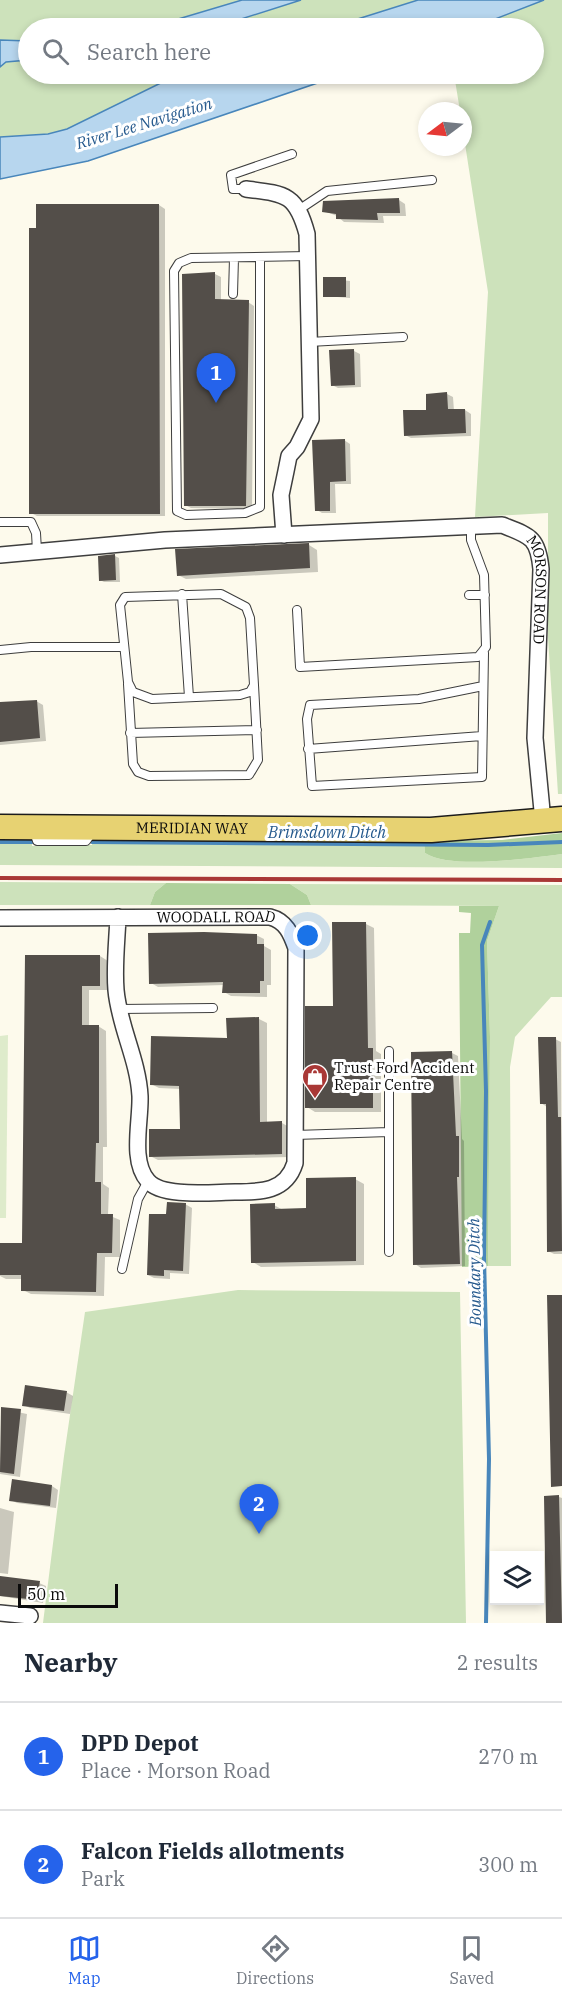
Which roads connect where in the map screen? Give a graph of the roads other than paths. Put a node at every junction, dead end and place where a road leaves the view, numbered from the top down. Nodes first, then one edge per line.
1 (292, 154) dead end
2 (432, 180) dead end
3 (246, 189) joint
4 (300, 209) junction
5 (308, 256) junction
6 (234, 258) junction
7 (260, 258) junction
8 (233, 294) dead end
9 (403, 337) dead end
10 (309, 342) junction
11 (0, 522) edge
12 (471, 526) junction
13 (284, 535) junction
14 (37, 551) junction
15 (0, 555) edge
16 (182, 594) junction
17 (469, 595) dead end
18 (485, 595) junction
19 (297, 610) dead end
20 (124, 647) junction
21 (0, 651) edge
22 (484, 653) junction
23 (128, 682) junction
24 (254, 685) junction
25 (483, 686) junction
26 (189, 697) junction
27 (257, 730) junction
28 (130, 733) junction
29 (482, 736) junction
30 (308, 749) junction
31 (553, 820) edge
32 (0, 827) edge
33 (118, 917) junction
34 (0, 918) edge
35 (213, 1008) dead end
36 (120, 1009) junction
37 (389, 1051) dead end
38 (389, 1132) junction
39 (295, 1135) junction
40 (147, 1181) junction
41 (389, 1251) dead end
42 (122, 1269) dead end
43 (0, 1613) edge
44 (30, 1616) dead end

1 - 3 lane
2 - 4 lane
3 - 4 street
4 - 5 street
5 - 7 lane
5 - 10 street
6 - 7 lane
6 - 7 lane
6 - 8 lane
9 - 10 lane
10 - 13 street
11 - 14 lane
12 - 13 street, MORSON ROAD
12 - 18 lane
12 - 31 street, MORSON ROAD
13 - 14 street, MORSON ROAD
14 - 15 street, MORSON ROAD
16 - 20 lane
16 - 24 lane
16 - 26 lane
17 - 18 lane
18 - 22 lane
19 - 22 lane
20 - 21 lane
20 - 23 lane
22 - 25 lane
23 - 26 lane
23 - 28 lane
24 - 26 lane
24 - 27 lane
25 - 29 lane
25 - 30 lane
27 - 28 lane
27 - 28 lane
29 - 30 lane
29 - 30 lane
31 - 32 main road, MERIDIAN WAY
33 - 34 street, WOODALL ROAD
33 - 36 street
33 - 39 street, WOODALL ROAD
35 - 36 lane
36 - 40 street
37 - 38 lane
38 - 39 lane
38 - 41 lane
39 - 40 street, WOODALL ROAD
40 - 42 lane
43 - 44 street

